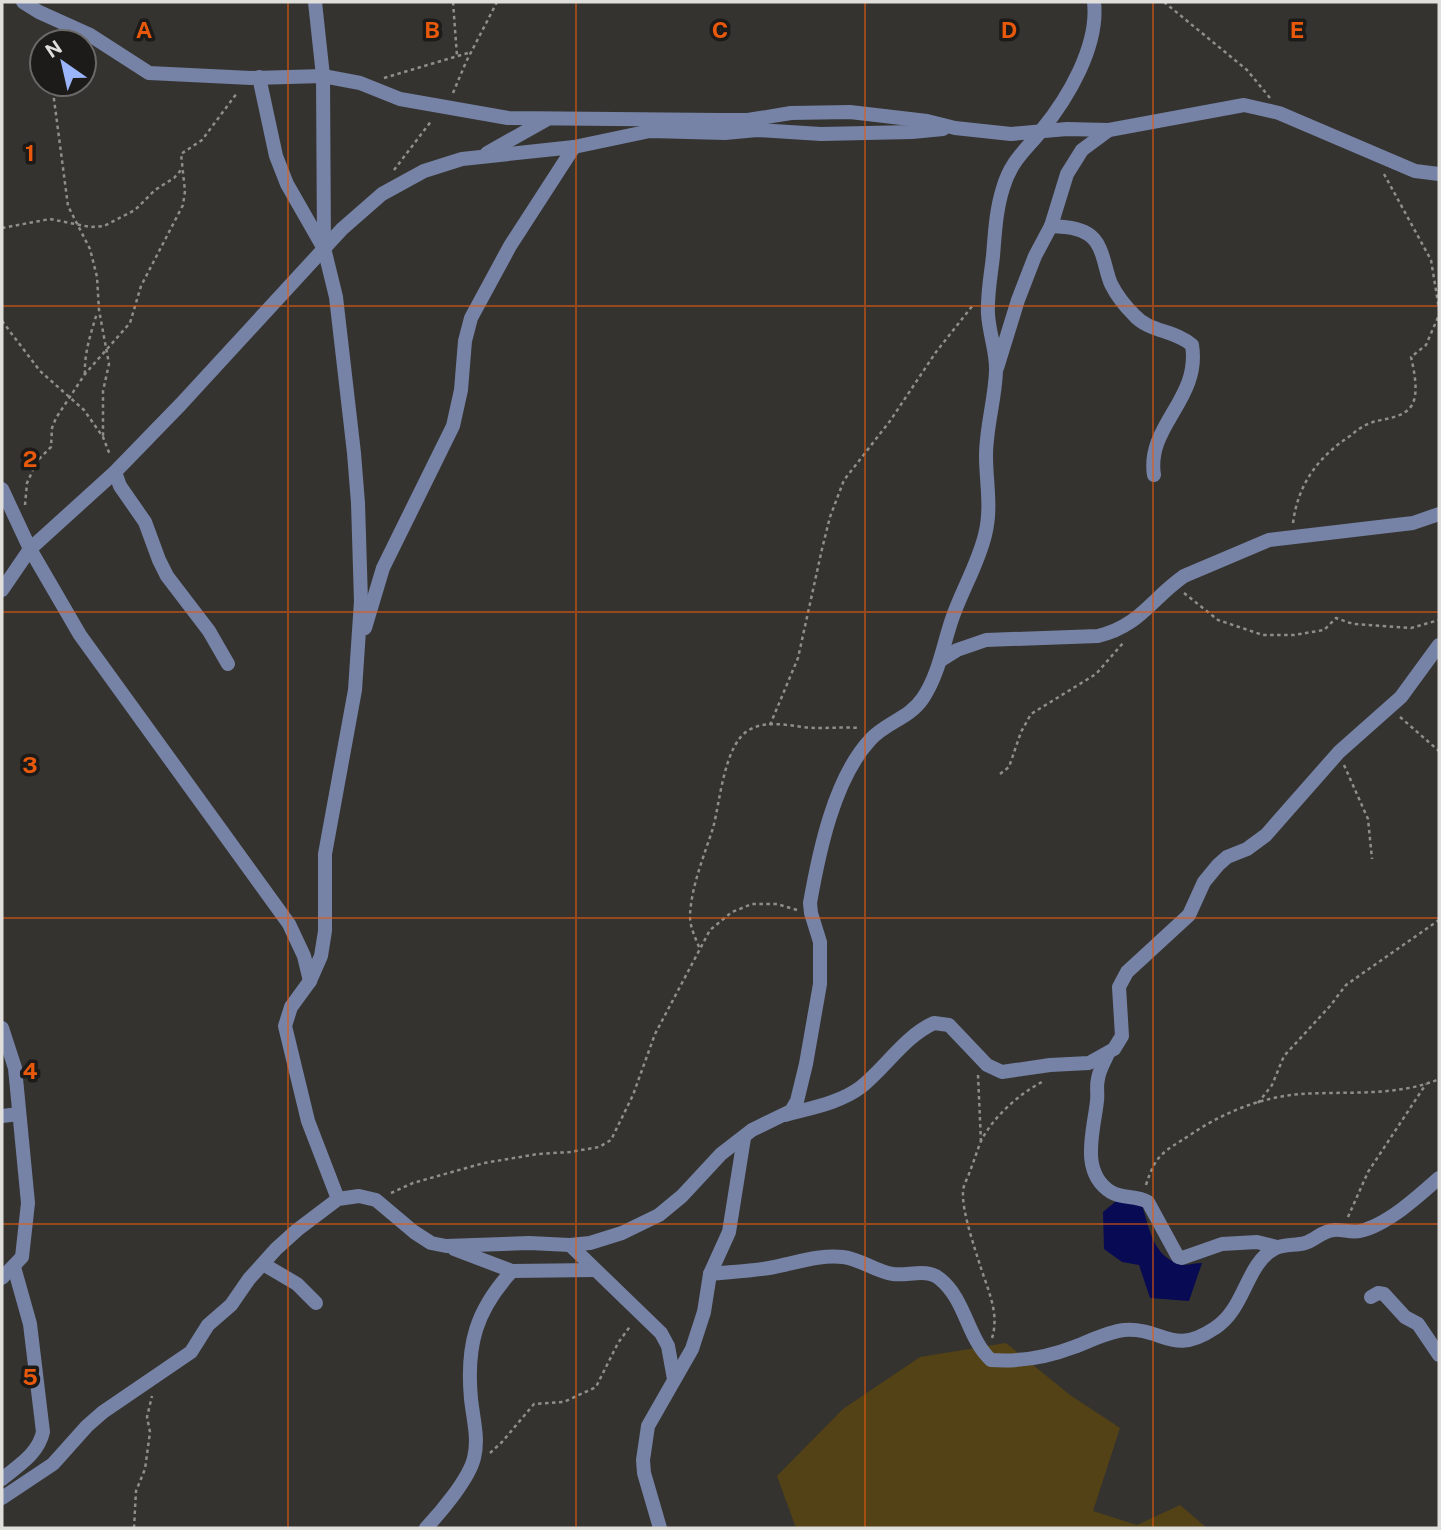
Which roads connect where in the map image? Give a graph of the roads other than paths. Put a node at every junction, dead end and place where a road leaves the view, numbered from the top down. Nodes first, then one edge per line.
1 (23, 2) edge
2 (315, 2) edge
3 (1094, 2) edge
4 (324, 76) junction
5 (255, 78) junction
6 (548, 119) junction
7 (955, 128) junction
8 (1109, 130) junction
9 (1041, 131) junction
10 (574, 147) junction
11 (483, 156) junction
12 (1439, 174) edge
13 (1051, 226) junction
14 (324, 248) junction
15 (996, 369) junction
16 (115, 472) junction
17 (1154, 475) dead end
18 (2, 489) edge
19 (1439, 514) edge
20 (30, 549) junction
21 (2, 590) edge
22 (1439, 645) edge
23 (358, 649) junction
24 (941, 660) junction
25 (228, 664) dead end
26 (310, 981) junction
27 (2, 1028) edge
28 (1108, 1053) junction
29 (19, 1114) junction
30 (2, 1116) edge
31 (783, 1116) junction
32 (744, 1139) junction
33 (1439, 1178) edge
34 (338, 1199) junction
35 (570, 1245) junction
36 (446, 1246) junction
37 (1277, 1247) junction
38 (263, 1264) junction
39 (14, 1267) junction
40 (595, 1270) junction
41 (512, 1271) junction
42 (710, 1274) junction
43 (2, 1278) edge
44 (1371, 1297) dead end
45 (316, 1303) dead end
46 (1439, 1355) edge
47 (674, 1379) junction
48 (2, 1479) edge
49 (2, 1499) edge
50 (429, 1527) edge
51 (660, 1528) edge

1 - 5 street
2 - 4 street
3 - 9 street
4 - 5 street
4 - 6 street
4 - 14 street
5 - 14 street
6 - 7 street
6 - 11 street
7 - 9 street
7 - 10 street
8 - 9 street
8 - 12 street
8 - 13 street
9 - 15 street
10 - 11 street
10 - 23 street
11 - 14 street
13 - 15 street
13 - 17 street
14 - 16 street
14 - 23 street
15 - 24 street
16 - 20 street
16 - 25 street
18 - 20 street
19 - 24 street
20 - 21 street
20 - 26 street
22 - 28 street
23 - 26 street
24 - 31 street
26 - 34 street
27 - 29 street
28 - 31 street
28 - 37 street
29 - 30 street
29 - 39 street
31 - 32 street
32 - 35 street
32 - 42 street
33 - 37 street
34 - 36 street
34 - 38 street
35 - 36 street
35 - 40 street
36 - 41 street
37 - 42 street
38 - 45 street
38 - 49 street
39 - 43 street
39 - 48 street
40 - 41 street
40 - 47 street
41 - 50 street
42 - 47 street
44 - 46 street
47 - 51 street

